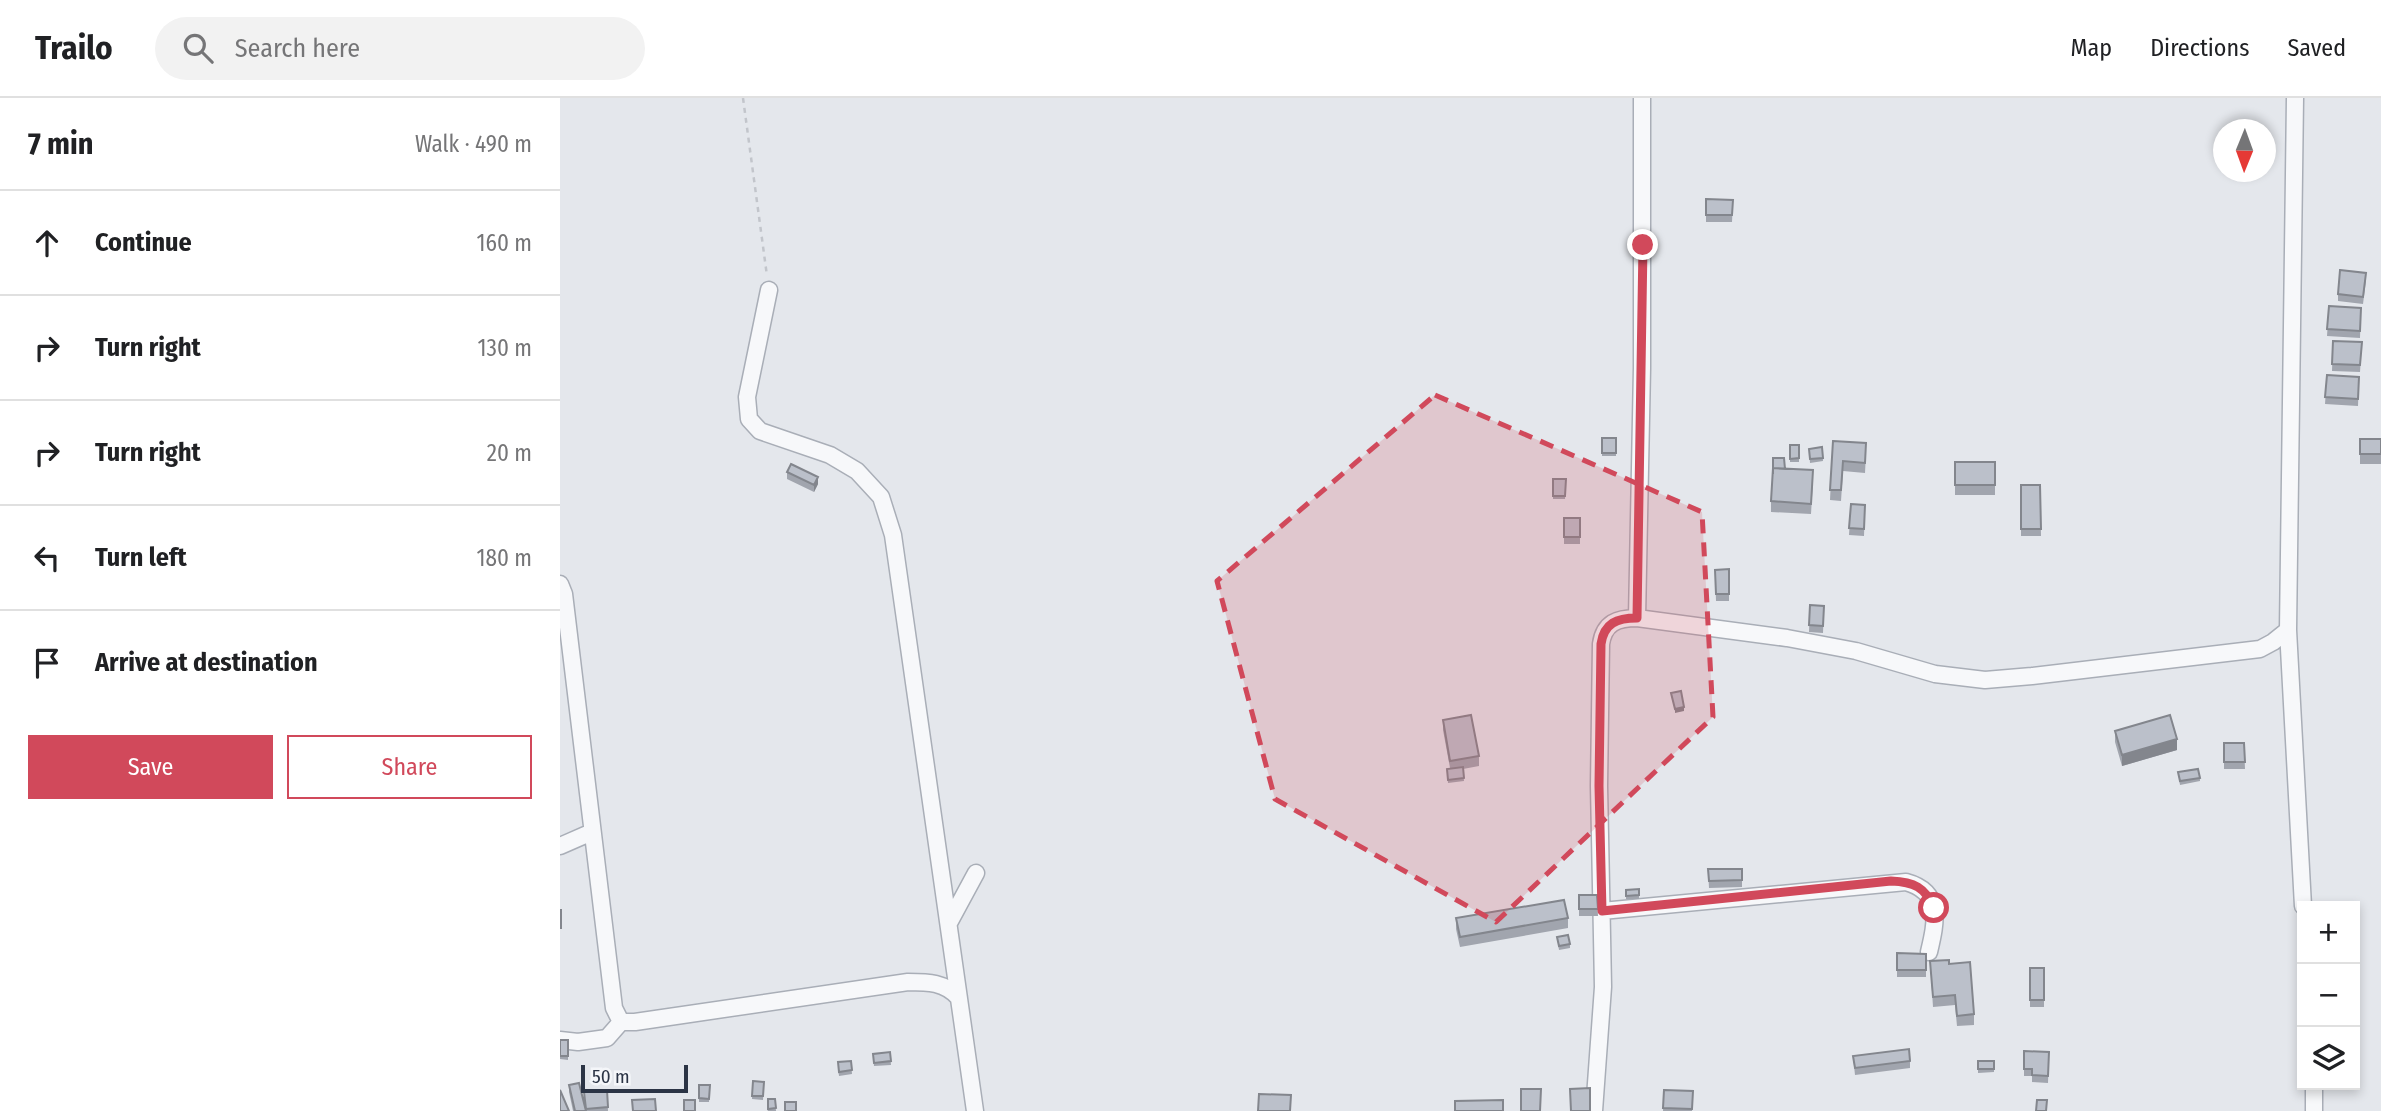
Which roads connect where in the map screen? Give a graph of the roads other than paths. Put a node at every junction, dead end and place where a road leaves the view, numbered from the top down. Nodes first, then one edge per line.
1 (1642, 98) edge
2 (2295, 98) edge
3 (769, 290) road end
4 (560, 584) edge
5 (1637, 618) junction
6 (2288, 630) junction
7 (592, 832) junction
8 (560, 846) edge
9 (976, 873) dead end
10 (2302, 901) edge
11 (1602, 911) junction
12 (949, 923) junction
13 (1929, 952) dead end
14 (959, 998) junction
15 (621, 1022) junction
16 (560, 1040) edge
17 (2314, 1090) edge
18 (975, 1111) edge
19 (1594, 1111) edge
20 (2314, 1111) edge

1 - 5 street
2 - 6 street
3 - 12 street
4 - 7 street
5 - 6 street
5 - 11 street
6 - 10 street
7 - 8 street
7 - 15 street
9 - 12 street
11 - 13 street
11 - 19 street
12 - 14 street
14 - 15 street
14 - 18 street
15 - 16 street
17 - 20 street

